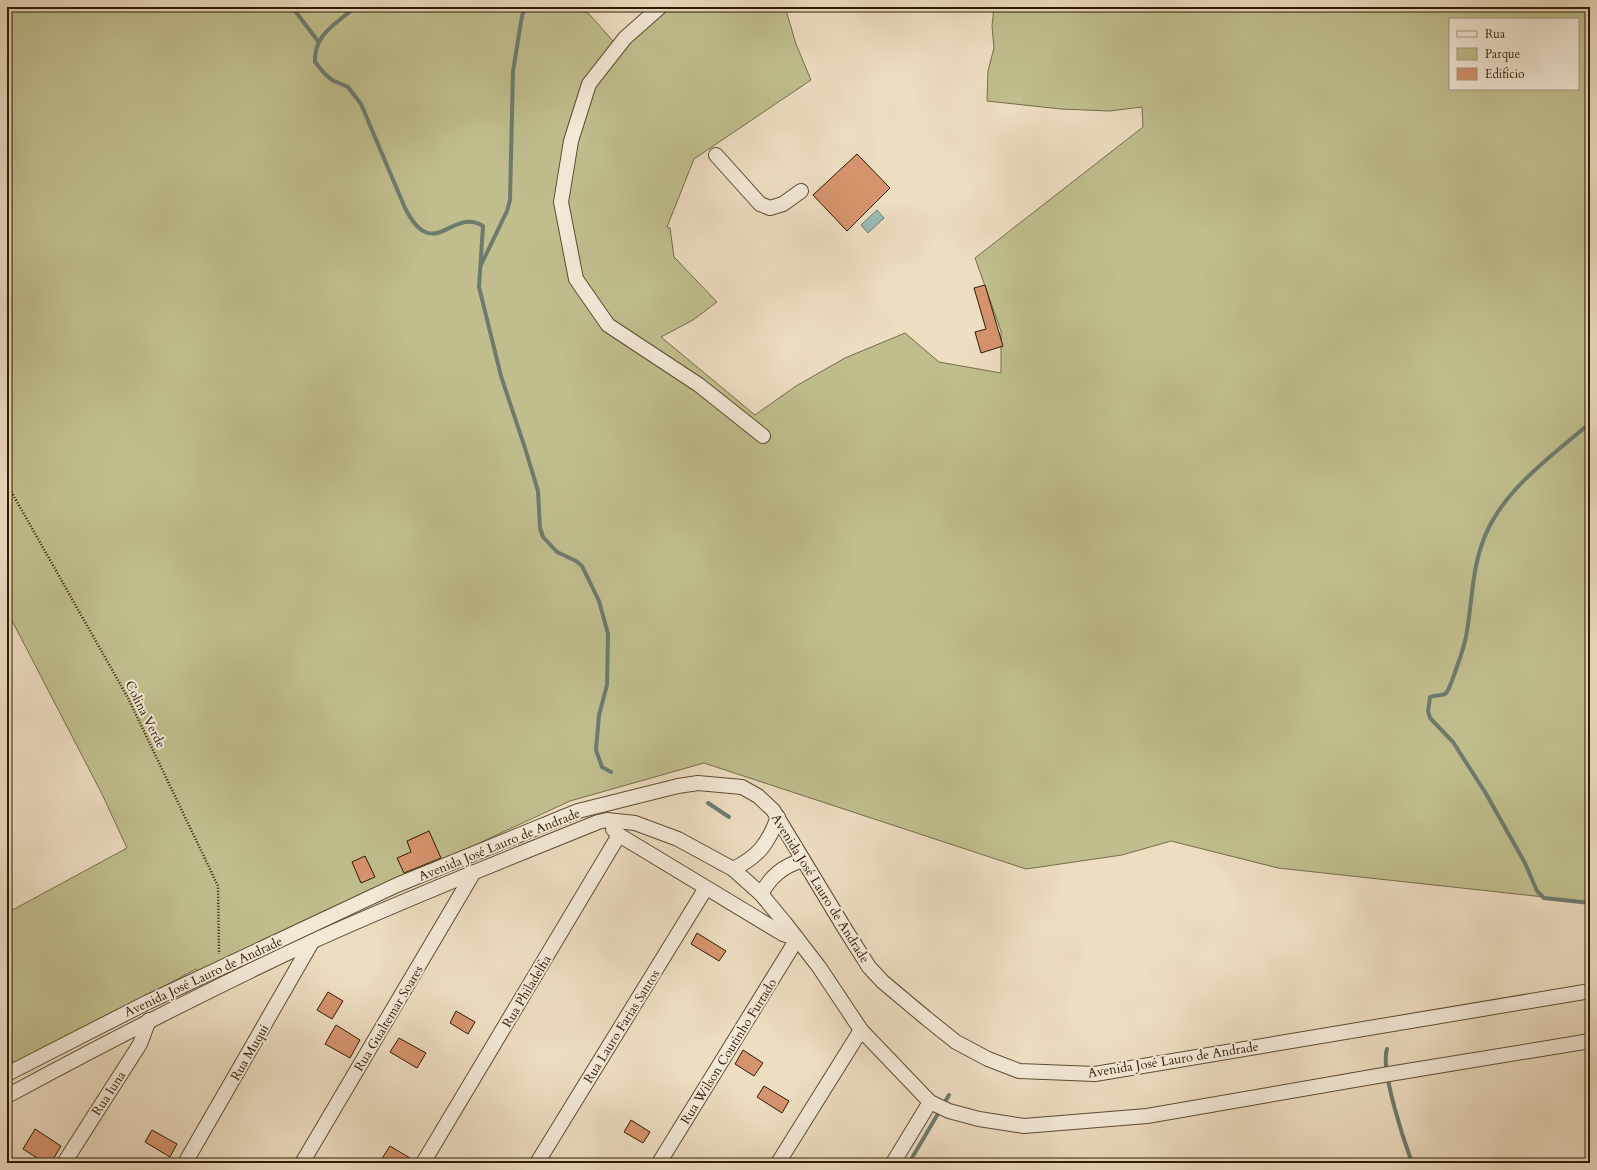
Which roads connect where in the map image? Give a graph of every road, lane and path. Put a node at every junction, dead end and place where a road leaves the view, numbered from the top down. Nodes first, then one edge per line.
1 (660, 7) edge
2 (716, 155) dead end
3 (801, 191) dead end
4 (763, 436) dead end
5 (7, 484) edge
6 (778, 817) junction
7 (607, 820) junction
8 (618, 835) junction
9 (803, 860) junction
10 (733, 869) junction
11 (474, 872) junction
12 (706, 888) junction
13 (761, 894) junction
14 (797, 939) junction
15 (312, 942) junction
16 (219, 968) junction
17 (1590, 991) edge
18 (149, 1020) junction
19 (861, 1030) junction
20 (1590, 1041) edge
21 (7, 1074) edge
22 (7, 1096) edge
23 (932, 1104) junction
24 (64, 1163) edge
25 (185, 1163) edge
26 (302, 1163) edge
27 (423, 1163) edge
28 (537, 1163) edge
29 (659, 1163) edge
30 (778, 1163) edge
31 (893, 1163) edge

1 - 4 street
2 - 3 street
5 - 16 path, Colina Verde
6 - 9 street, Avenida José Lauro de Andrade
6 - 10 street
6 - 16 street, Avenida José Lauro de Andrade
7 - 8 street
7 - 10 street, Avenida José Lauro de Andrade
7 - 11 street, Avenida José Lauro de Andrade
8 - 12 street
8 - 27 street, Rua Philadelfia
9 - 13 street
9 - 17 street, Avenida José Lauro de Andrade
10 - 13 street, Avenida José Lauro de Andrade
11 - 15 street, Avenida José Lauro de Andrade
11 - 26 street, Rua Gualtemar Soares
12 - 14 street
12 - 28 street, Rua Lauro Farias Santos
13 - 14 street, Avenida José Lauro de Andrade
14 - 19 street, Avenida José Lauro de Andrade
14 - 29 street, Rua Wilson Coutinho Furtado
15 - 18 street, Avenida José Lauro de Andrade
15 - 25 street, Rua Muqui
16 - 21 street, Avenida José Lauro de Andrade
18 - 22 street, Avenida José Lauro de Andrade
18 - 24 street, Rua Iuna
19 - 23 street, Avenida José Lauro de Andrade
19 - 30 street
20 - 23 street
23 - 31 street

